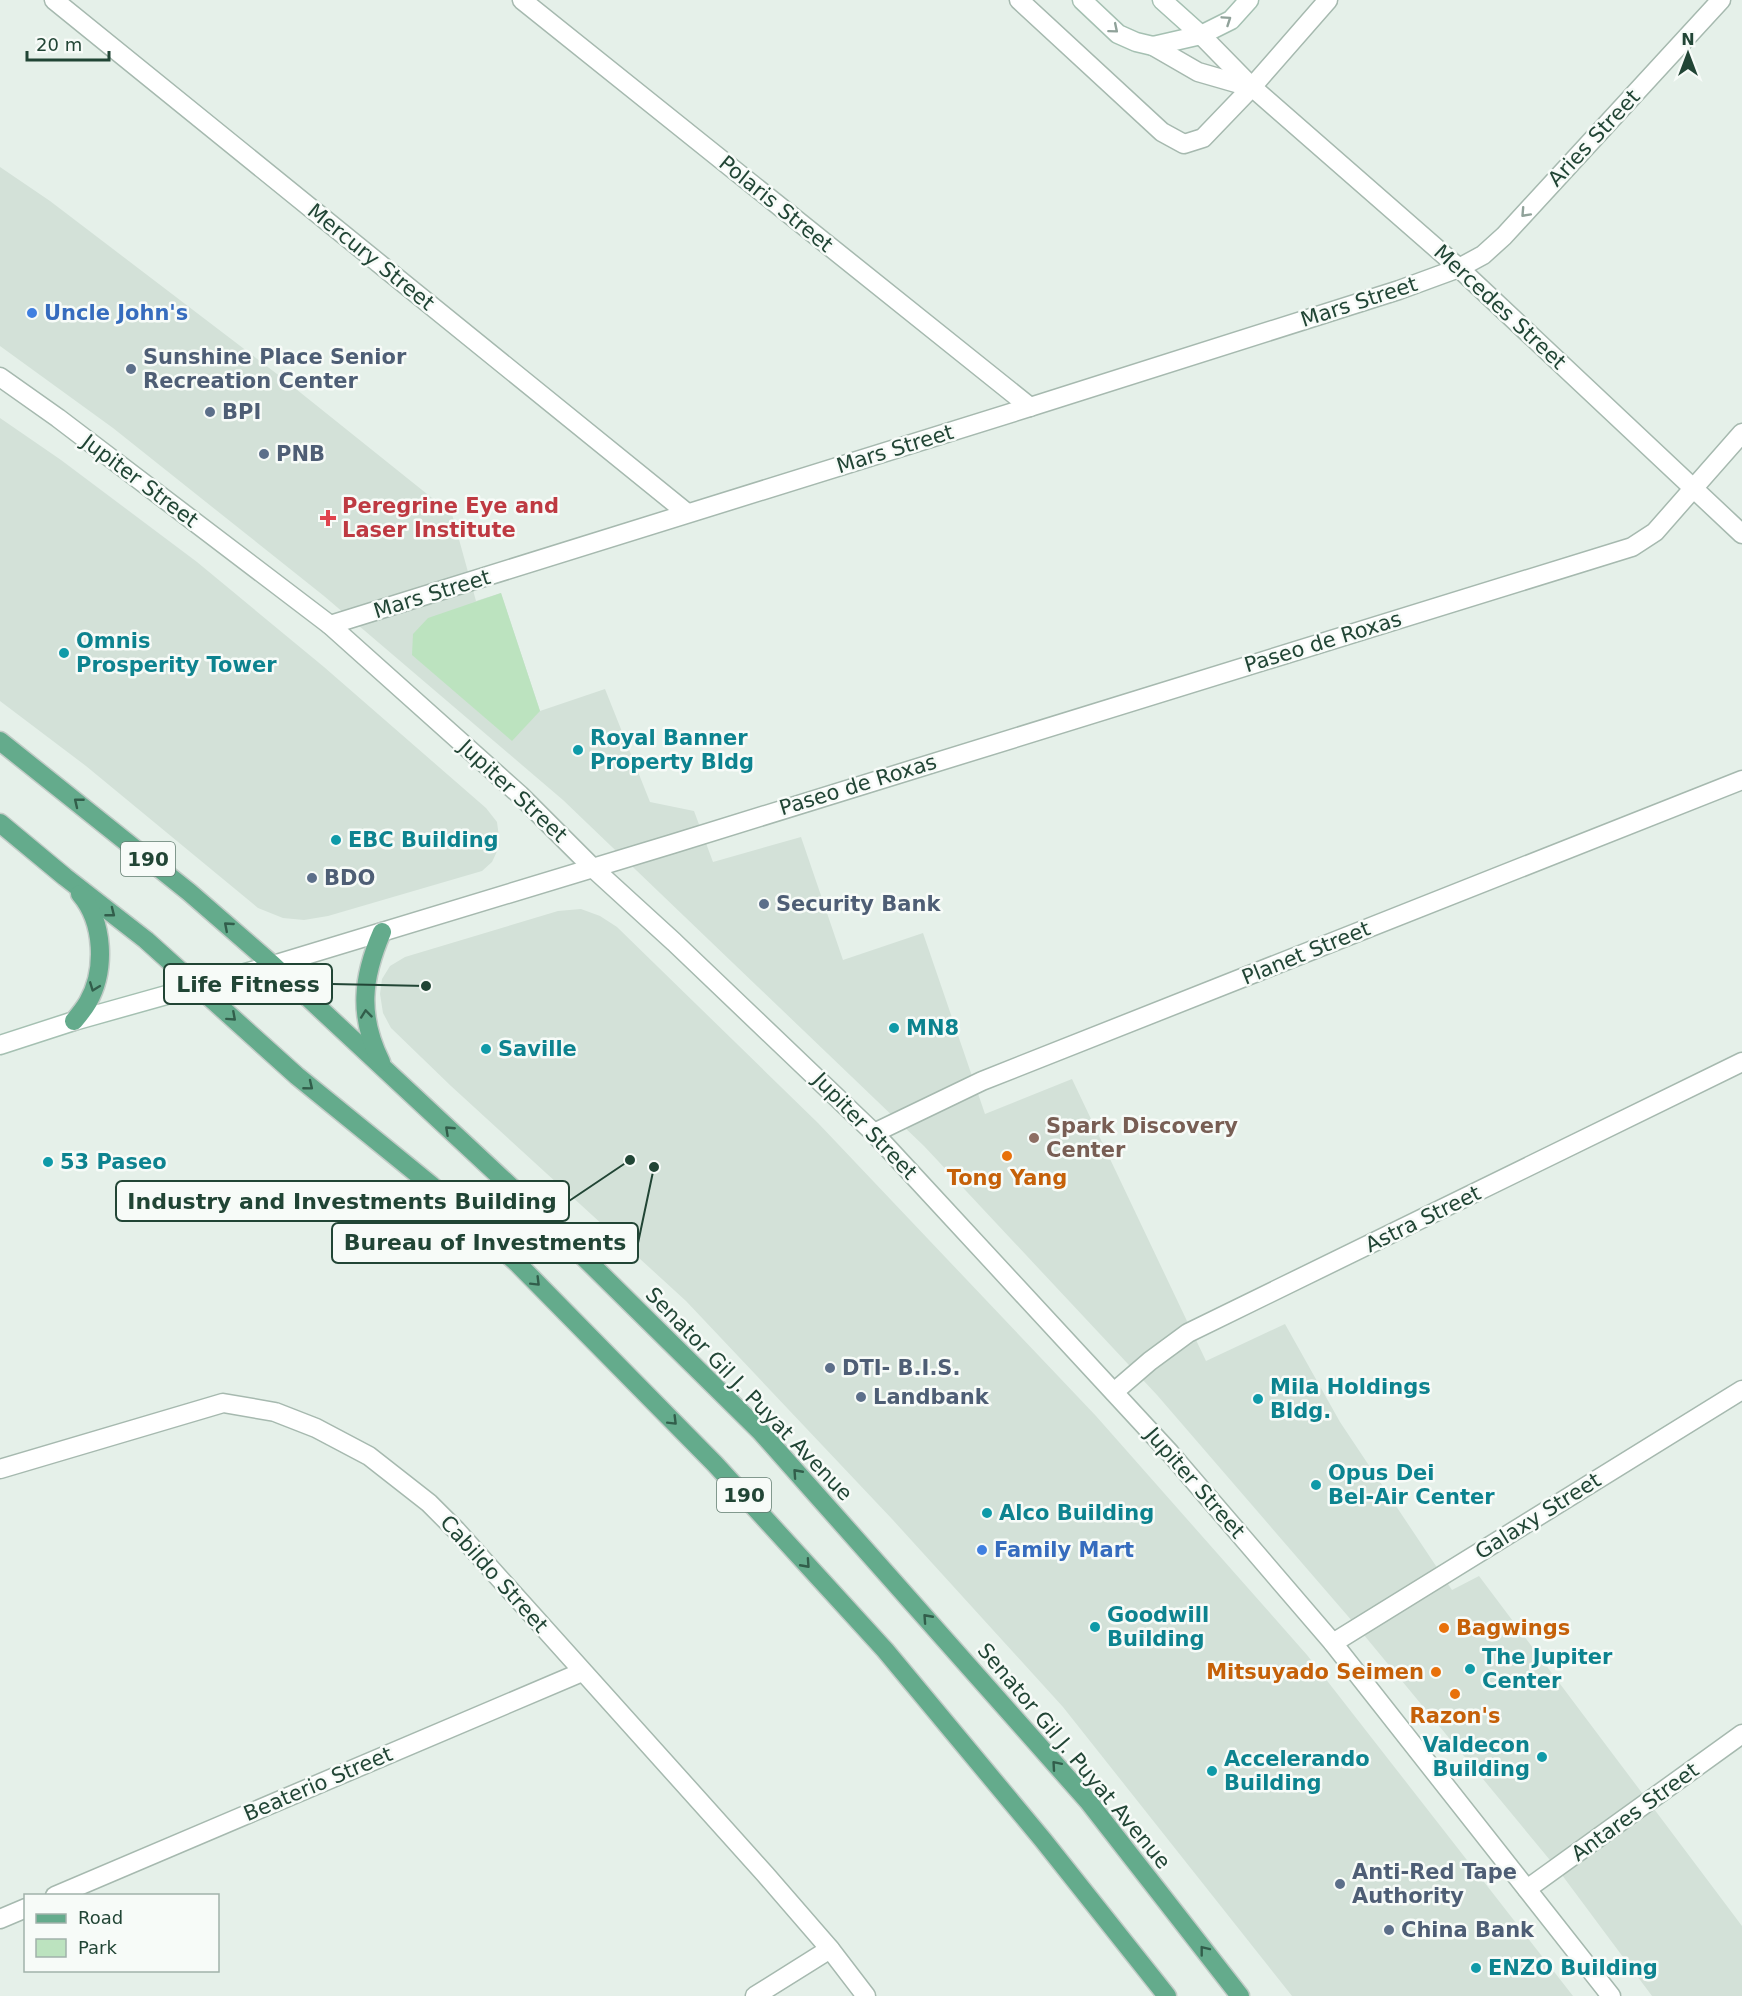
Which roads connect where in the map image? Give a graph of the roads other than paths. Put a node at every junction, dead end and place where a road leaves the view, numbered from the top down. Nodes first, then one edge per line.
1 (54, 0) edge
2 (522, 0) edge
3 (1019, 0) edge
4 (1082, 0) edge
5 (1162, 0) edge
6 (1249, 0) edge
7 (1329, 0) edge
8 (1721, 0) edge
9 (1201, 35) junction
10 (1153, 46) junction
11 (1252, 87) junction
12 (1459, 268) junction
13 (0, 377) edge
14 (1030, 407) junction
15 (1742, 433) edge
16 (1695, 488) junction
17 (687, 513) junction
18 (1742, 534) edge
19 (330, 626) junction
20 (0, 741) edge
21 (1742, 780) edge
22 (0, 823) edge
23 (594, 869) junction
24 (65, 877) junction
25 (382, 932) junction
26 (273, 965) junction
27 (199, 987) junction
28 (74, 1021) junction
29 (0, 1045) edge
30 (1742, 1062) edge
31 (384, 1069) junction
32 (874, 1133) junction
33 (1742, 1390) edge
34 (1114, 1392) junction
35 (0, 1468) edge
36 (1333, 1643) junction
37 (582, 1672) junction
38 (1742, 1734) edge
39 (1527, 1889) junction
40 (60, 1894) edge
41 (24, 1909) edge
42 (0, 1919) edge
43 (830, 1949) junction
44 (755, 1996) edge
45 (866, 1996) edge
46 (1167, 1996) edge
47 (1240, 1996) edge
48 (1611, 1996) edge

1 - 17 street, Mercury Street
2 - 14 street, Polaris Street
3 - 11 street
4 -> 10 street, Mercedes Street
5 - 9 street, Mercedes Street
9 -> 6 street
7 - 11 street
8 -> 12 street, Aries Street
9 - 10 street
9 - 11 street, Mercedes Street
10 - 11 street, Mercedes Street
11 - 12 street, Mercedes Street
12 - 14 street, Mars Street
12 - 16 street, Mercedes Street
13 - 19 street, Jupiter Street
14 - 17 street, Mars Street
15 - 16 street, Paseo de Roxas
16 - 18 street, Mercedes Street
16 - 23 street, Paseo de Roxas
17 - 19 street, Mars Street
19 - 23 street, Jupiter Street
26 -> 20 main road, Senator Gil J. Puyat Avenue / 190
21 - 32 street, Planet Street
22 - 24 main road, 190
23 - 25 street, Paseo de Roxas
23 - 32 street, Jupiter Street
24 -> 27 main road, 190
24 -> 28 main road
25 - 26 street, Paseo de Roxas
31 -> 25 main road
26 - 27 street, Paseo de Roxas
26 - 31 main road, Senator Gil J. Puyat Avenue / 190
27 - 28 street, Paseo de Roxas
27 -> 46 main road, 190
28 - 29 street, Paseo de Roxas
30 - 34 street, Astra Street
47 -> 31 main road, Senator Gil J. Puyat Avenue / 190
32 - 34 street, Jupiter Street
33 - 36 street, Galaxy Street
34 - 36 street, Jupiter Street
35 - 37 street, Cabildo Street
36 - 39 street, Jupiter Street
37 - 40 street, Beaterio Street
37 - 43 street, Cabildo Street
38 - 39 street, Antares Street
39 - 48 street, Jupiter Street
41 - 42 street
43 - 44 street
43 - 45 street, Cabildo Street

